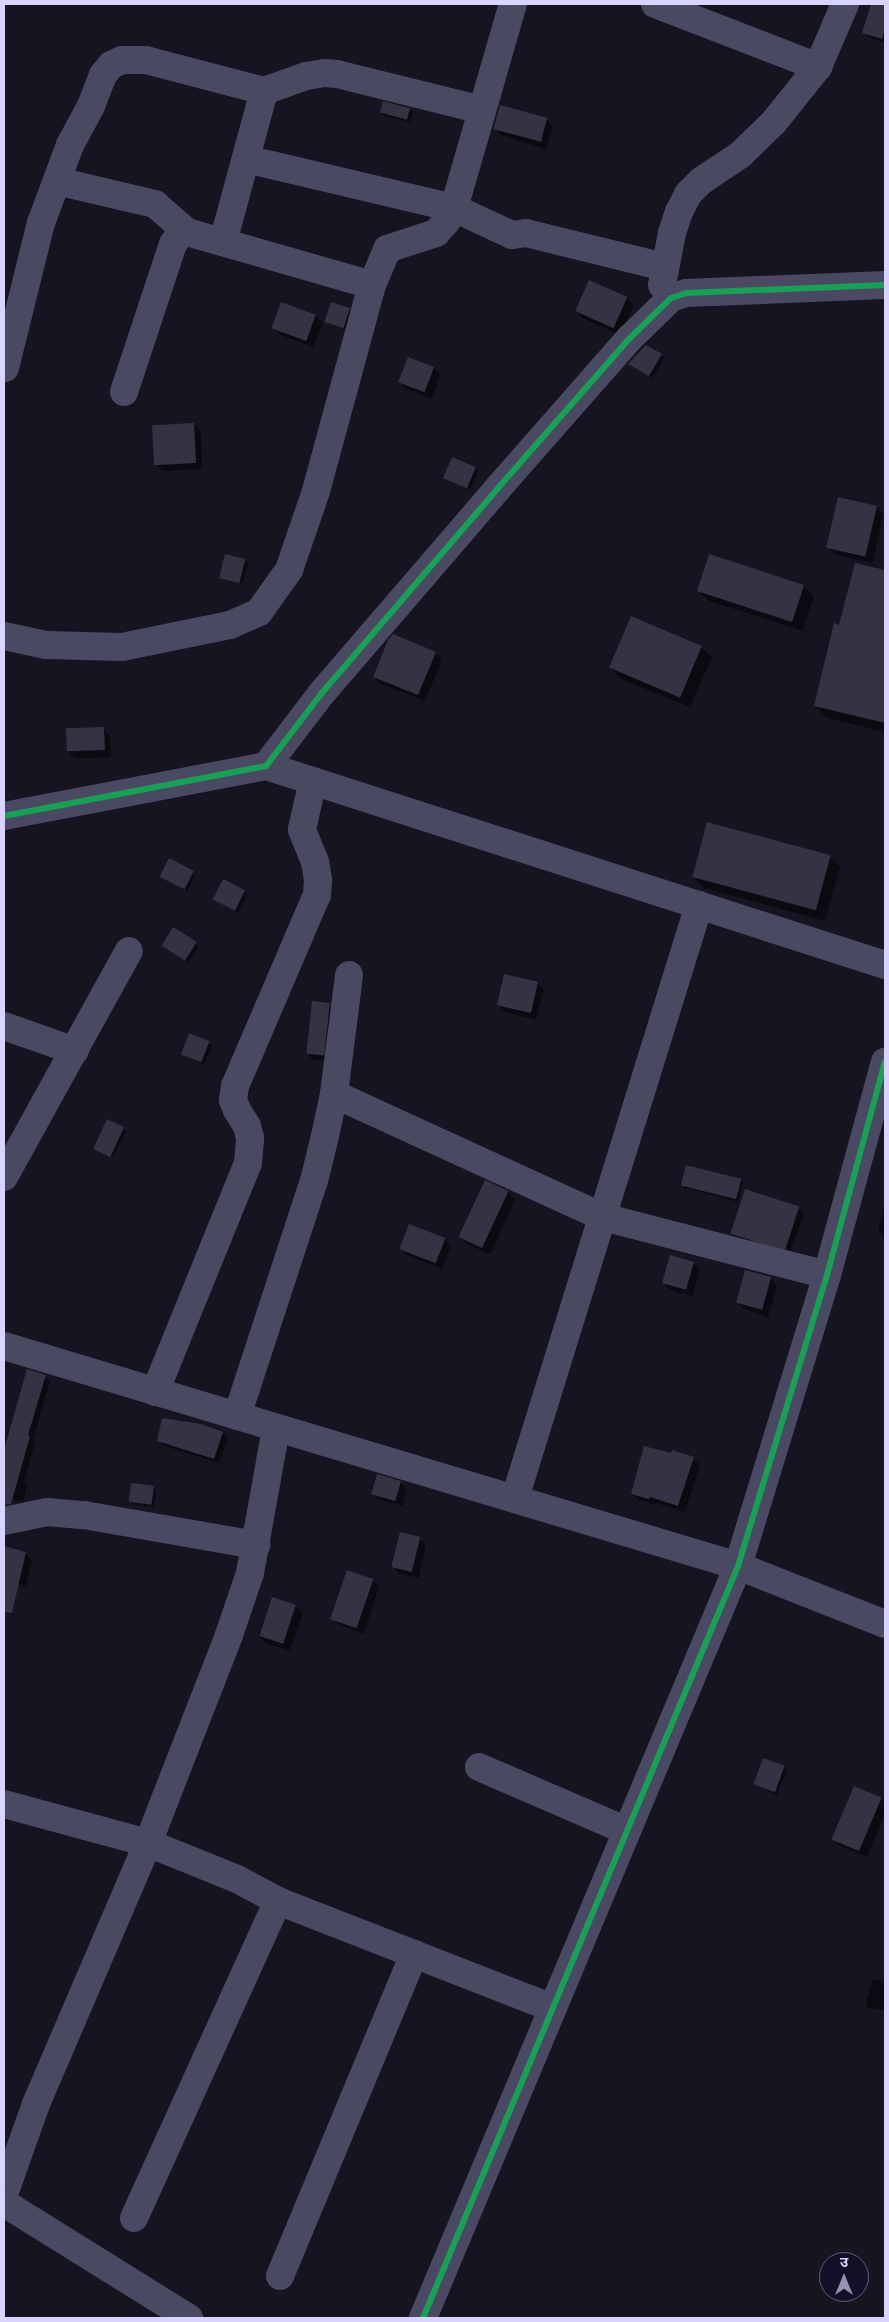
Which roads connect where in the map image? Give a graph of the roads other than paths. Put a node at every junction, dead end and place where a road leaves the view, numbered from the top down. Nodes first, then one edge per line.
1 (513, 4) edge
2 (655, 4) edge
3 (845, 4) edge
4 (703, 12) edge
5 (818, 67) junction
6 (264, 91) junction
7 (482, 110) junction
8 (246, 159) junction
9 (57, 181) junction
10 (454, 208) junction
11 (187, 232) junction
12 (223, 242) junction
13 (664, 267) junction
14 (372, 285) junction
15 (885, 285) edge
16 (659, 306) junction
17 (5, 368) dead end
18 (124, 392) dead end
19 (4, 636) edge
20 (266, 766) junction
21 (313, 781) junction
22 (4, 816) edge
23 (700, 906) junction
24 (129, 950) dead end
25 (885, 965) edge
26 (348, 975) dead end
27 (4, 1026) edge
28 (75, 1051) junction
29 (885, 1062) edge
30 (334, 1094) junction
31 (4, 1178) edge
32 (603, 1217) junction
33 (827, 1275) junction
34 (4, 1346) edge
35 (155, 1392) junction
36 (237, 1416) junction
37 (276, 1428) junction
38 (515, 1498) junction
39 (4, 1520) edge
40 (256, 1545) junction
41 (738, 1566) junction
42 (885, 1624) edge
43 (479, 1767) dead end
44 (4, 1804) edge
45 (627, 1831) junction
46 (148, 1843) junction
47 (278, 1900) junction
48 (414, 1954) junction
49 (553, 2008) junction
50 (4, 2194) edge
51 (4, 2203) edge
52 (134, 2218) dead end
53 (280, 2276) dead end
54 (189, 2318) edge
55 (423, 2318) edge

1 - 7 street
2 - 4 street
3 - 5 street
4 - 5 street
5 - 13 street
6 - 7 street
6 - 8 street
6 - 9 street
7 - 10 street
8 - 10 street
8 - 12 street
9 - 11 street
9 - 17 street
10 - 13 street
10 - 14 street
11 - 12 street
11 - 18 street
12 - 14 street
13 - 16 street
14 - 19 street
15 - 16 street
16 - 20 street
20 - 21 street
20 - 22 street
21 - 23 street
21 - 35 street
23 - 25 street
23 - 32 street
24 - 28 street
26 - 30 street
27 - 28 street
28 - 31 street
29 - 33 street
30 - 32 street
30 - 36 street
32 - 33 street
32 - 38 street
33 - 41 street
34 - 35 street
35 - 36 street
36 - 37 street
37 - 38 street
37 - 40 street
38 - 41 street
39 - 40 street
40 - 46 street
41 - 42 street
41 - 45 street
43 - 45 street
44 - 46 street
45 - 49 street
46 - 47 street
46 - 50 street
47 - 48 street
47 - 52 street
48 - 49 street
48 - 53 street
49 - 55 street
51 - 54 street

